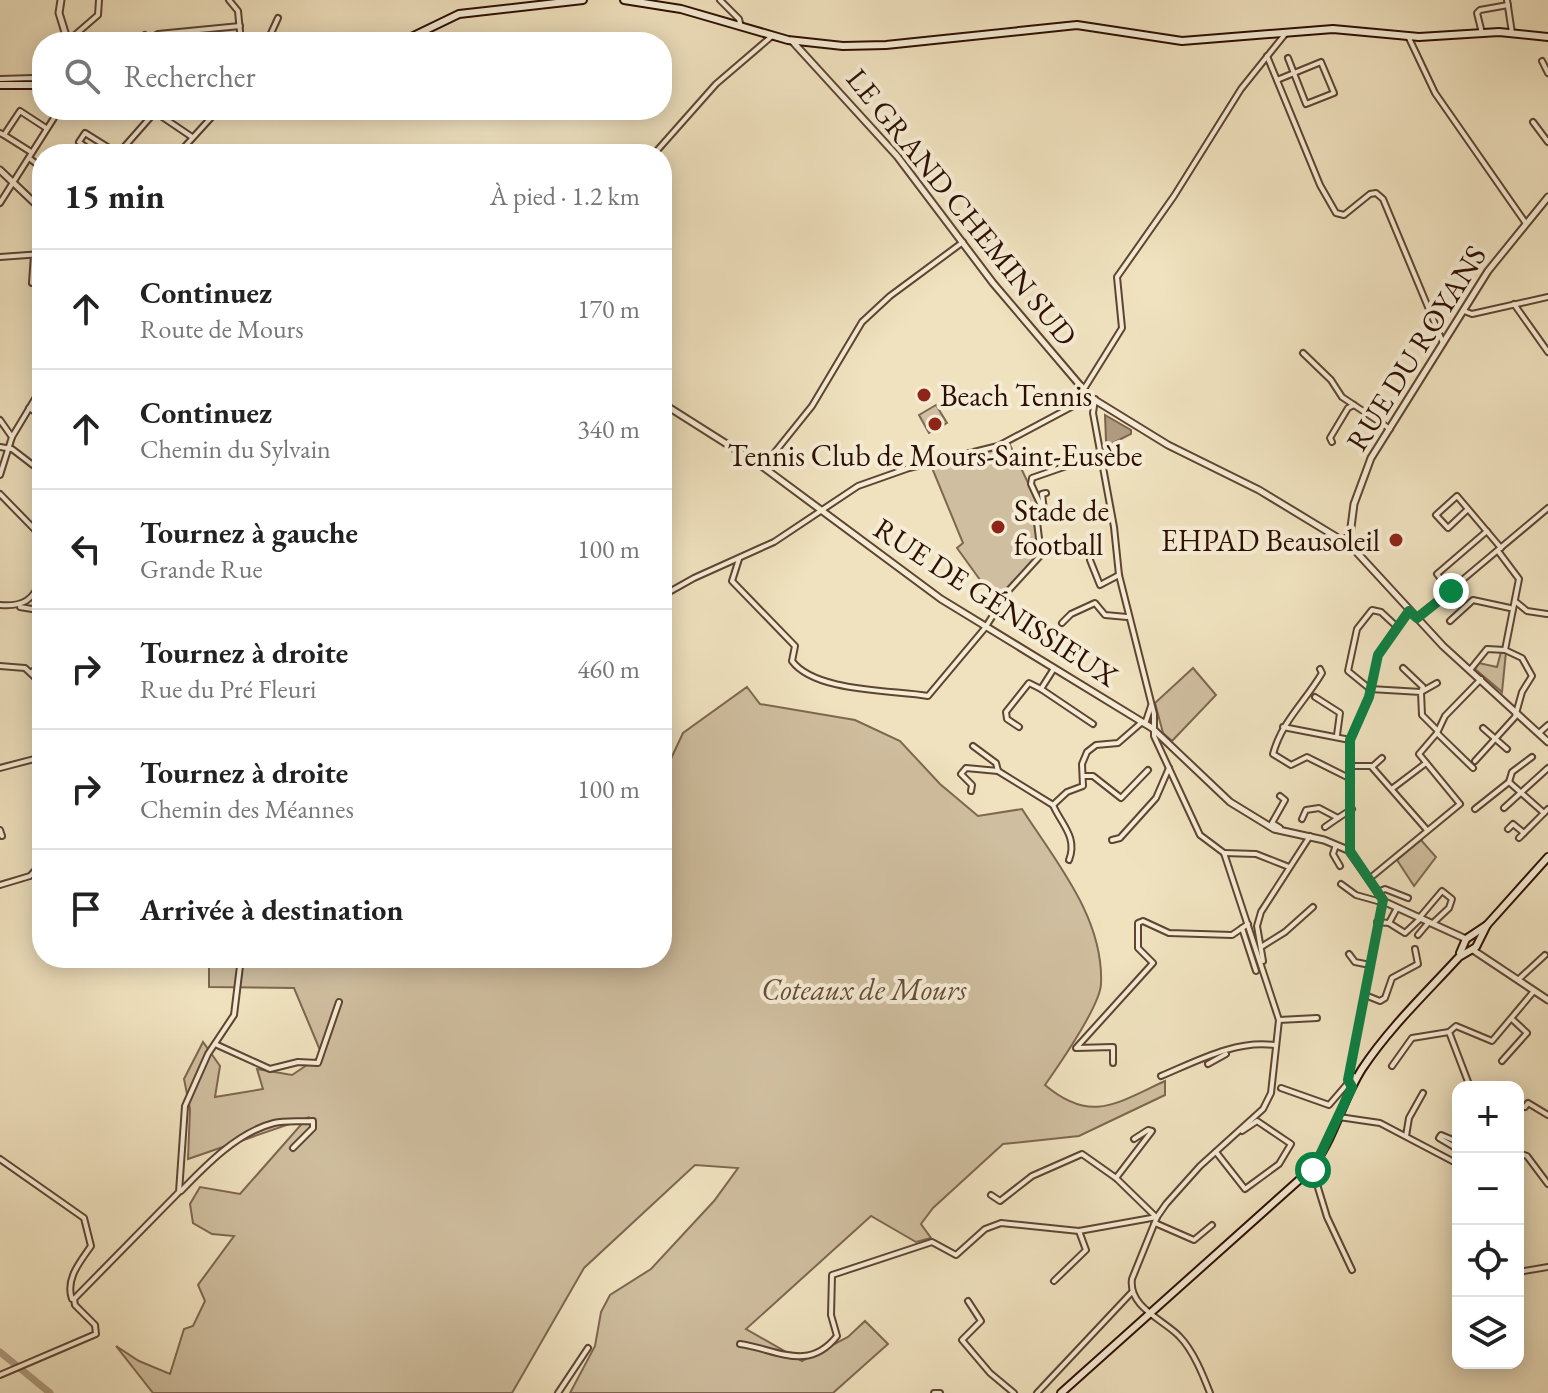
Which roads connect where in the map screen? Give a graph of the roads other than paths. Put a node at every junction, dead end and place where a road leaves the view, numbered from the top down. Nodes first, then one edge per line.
1 (61, 0) edge
2 (99, 0) edge
3 (229, 0) edge
4 (572, 0) edge
5 (583, 0) edge
6 (624, 0) edge
7 (720, 0) edge
8 (1507, 2) edge
9 (278, 18) dead end
10 (240, 26) junction
11 (741, 27) junction
12 (65, 32) edge
13 (79, 32) edge
14 (178, 32) edge
15 (240, 32) edge
16 (272, 32) edge
17 (422, 32) edge
18 (1286, 33) junction
19 (1482, 33) junction
20 (1512, 33) junction
21 (772, 36) junction
22 (1408, 36) junction
23 (1548, 37) edge
24 (792, 41) junction
25 (804, 43) junction
26 (808, 56) junction
27 (1267, 56) junction
28 (1288, 58) dead end
29 (1542, 61) dead end
30 (1294, 73) junction
31 (1548, 73) edge
32 (1277, 80) junction
33 (0, 82) edge
34 (32, 84) edge
35 (32, 119) edge
36 (34, 120) edge
37 (52, 120) edge
38 (148, 120) edge
39 (167, 120) edge
40 (208, 120) edge
41 (1533, 122) dead end
42 (46, 128) junction
43 (2, 134) edge
44 (192, 137) junction
45 (1548, 142) edge
46 (37, 144) edge
47 (82, 144) edge
48 (102, 144) edge
49 (127, 144) edge
50 (186, 144) edge
51 (663, 144) edge
52 (32, 152) edge
53 (30, 155) junction
54 (0, 170) edge
55 (15, 183) junction
56 (2, 197) edge
57 (1548, 197) edge
58 (32, 200) edge
59 (0, 203) edge
60 (1525, 222) junction
61 (963, 242) junction
62 (32, 255) edge
63 (0, 257) edge
64 (1548, 297) edge
65 (1514, 304) junction
66 (1464, 311) junction
67 (1444, 345) junction
68 (1548, 352) edge
69 (1303, 353) dead end
70 (1083, 388) junction
71 (1094, 399) junction
72 (32, 403) edge
73 (1354, 405) junction
74 (29, 408) junction
75 (672, 409) edge
76 (32, 410) edge
77 (0, 420) edge
78 (1390, 429) junction
79 (12, 437) junction
80 (1332, 442) dead end
81 (0, 447) edge
82 (9, 448) junction
83 (1101, 454) junction
84 (32, 465) edge
85 (763, 467) junction
86 (0, 475) edge
87 (1046, 493) dead end
88 (0, 494) edge
89 (1548, 508) edge
90 (1468, 509) junction
91 (818, 510) junction
92 (1044, 512) junction
93 (32, 527) edge
94 (1487, 531) junction
95 (1350, 537) junction
96 (1343, 541) junction
97 (1350, 545) junction
98 (1499, 549) junction
99 (739, 559) junction
100 (1090, 560) dead end
101 (1119, 575) junction
102 (672, 591) edge
103 (1451, 591) junction
104 (32, 597) edge
105 (1516, 602) junction
106 (0, 605) edge
107 (18, 606) junction
108 (1510, 608) junction
109 (32, 609) dead end
110 (1409, 611) junction
111 (1547, 614) edge
112 (1128, 617) junction
113 (1417, 618) junction
114 (1450, 621) dead end
115 (1062, 623) dead end
116 (1396, 626) junction
117 (985, 628) junction
118 (1505, 650) junction
119 (0, 666) edge
120 (1403, 668) dead end
121 (1320, 669) dead end
122 (1053, 670) junction
123 (1470, 670) junction
124 (31, 672) edge
125 (1481, 679) junction
126 (1437, 683) dead end
127 (1041, 689) junction
128 (1370, 689) junction
129 (1421, 692) junction
130 (1315, 697) dead end
131 (1151, 704) junction
132 (1517, 713) junction
133 (1131, 715) junction
134 (1144, 723) junction
135 (1093, 724) dead end
136 (1548, 725) edge
137 (1019, 727) dead end
138 (1283, 727) junction
139 (1152, 728) junction
140 (1483, 728) dead end
141 (1130, 729) junction
142 (1437, 731) junction
143 (1539, 733) junction
144 (1337, 735) junction
145 (1497, 738) junction
146 (1350, 740) junction
147 (1548, 742) edge
148 (973, 746) dead end
149 (1507, 749) dead end
150 (1532, 757) dead end
151 (1382, 758) dead end
152 (32, 760) edge
153 (1475, 761) dead end
154 (1426, 763) junction
155 (1351, 766) junction
156 (1372, 767) junction
157 (0, 768) edge
158 (1169, 768) junction
159 (1473, 768) dead end
160 (1548, 768) edge
161 (1148, 770) dead end
162 (998, 771) junction
163 (1084, 776) junction
164 (1351, 779) junction
165 (1509, 782) junction
166 (1392, 789) junction
167 (971, 791) dead end
168 (1522, 791) junction
169 (1280, 796) dead end
170 (1053, 805) junction
171 (1504, 808) dead end
172 (1352, 809) junction
173 (1475, 809) dead end
174 (1546, 811) edge
175 (1338, 818) junction
176 (1302, 819) dead end
177 (1325, 827) dead end
178 (1508, 829) dead end
179 (1281, 830) junction
180 (1428, 830) junction
181 (1524, 833) junction
182 (1310, 836) junction
183 (1519, 838) dead end
184 (1112, 840) dead end
185 (1336, 845) junction
186 (1350, 851) junction
187 (1224, 853) junction
188 (1548, 855) edge
189 (1069, 860) dead end
190 (1340, 866) dead end
191 (1289, 867) junction
192 (32, 874) edge
193 (1369, 880) junction
194 (1341, 884) dead end
195 (0, 885) edge
196 (1378, 893) junction
197 (1408, 898) dead end
198 (1382, 901) junction
199 (1313, 907) dead end
200 (1397, 908) junction
201 (1420, 917) junction
202 (1377, 922) junction
203 (1431, 922) junction
204 (1389, 923) junction
205 (1248, 924) junction
206 (1242, 928) junction
207 (1418, 935) dead end
208 (1472, 944) junction
209 (1261, 947) junction
210 (1415, 949) dead end
211 (1349, 954) dead end
212 (1545, 955) dead end
213 (1263, 965) junction
214 (1370, 965) junction
215 (240, 968) edge
216 (1256, 971) dead end
217 (1519, 979) junction
218 (1535, 989) junction
219 (1365, 995) junction
220 (1548, 1000) edge
221 (339, 1002) dead end
222 (1317, 1018) dead end
223 (1279, 1020) junction
224 (1513, 1020) junction
225 (1449, 1032) junction
226 (215, 1044) junction
227 (1274, 1045) junction
228 (1232, 1051) junction
229 (1502, 1061) dead end
230 (1113, 1063) dead end
231 (1208, 1064) dead end
232 (1392, 1066) dead end
233 (1354, 1074) junction
234 (1161, 1076) dead end
235 (1468, 1081) edge
236 (1349, 1086) junction
237 (1281, 1088) dead end
238 (1423, 1093) dead end
239 (1525, 1107) dead end
240 (1548, 1115) edge
241 (1339, 1117) junction
242 (1241, 1131) junction
243 (1406, 1136) junction
244 (1134, 1139) dead end
245 (293, 1148) dead end
246 (1216, 1152) junction
247 (1524, 1155) edge
248 (0, 1159) edge
249 (1452, 1161) edge
250 (1312, 1168) junction
251 (1116, 1178) junction
252 (1548, 1184) edge
253 (179, 1192) junction
254 (991, 1195) dead end
255 (1156, 1220) junction
256 (1212, 1225) dead end
257 (1079, 1231) junction
258 (1548, 1267) edge
259 (1352, 1270) dead end
260 (1524, 1271) edge
261 (1054, 1281) dead end
262 (1132, 1292) junction
263 (73, 1301) junction
264 (968, 1301) dead end
265 (1150, 1313) junction
266 (740, 1344) dead end
267 (588, 1348) dead end
268 (0, 1375) edge
269 (558, 1393) edge
270 (1014, 1393) edge
271 (1037, 1393) edge
272 (1061, 1393) edge
273 (1210, 1393) edge

1 - 12 street
2 - 13 street
3 - 10 street
4 - 5 main road
4 - 17 main road
6 - 11 main road
7 - 11 street
8 - 19 street
8 - 20 street
9 - 16 street
10 - 14 street
10 - 15 street
11 - 21 main road
18 - 22 main road
18 - 25 main road
18 - 27 street
19 - 20 main road
19 - 22 main road
20 - 23 main road
21 - 24 main road
21 - 51 street
22 - 60 street
24 - 25 main road
24 - 26 street
25 - 26 street, LE GRAND CHEMIN SUD
26 - 61 street, LE GRAND CHEMIN SUD
27 - 32 street
27 - 70 street
28 - 30 street
29 - 31 street
30 - 30 street
30 - 32 street
32 - 67 street
33 - 34 main road
35 - 43 street
36 - 42 street
37 - 42 street
38 - 49 street
39 - 44 street
40 - 44 street
41 - 45 street
42 - 46 street
43 - 53 street
44 - 50 street
47 - 48 street
52 - 53 street
53 - 55 street
54 - 55 street
55 - 56 street
55 - 58 street
56 - 59 street
57 - 60 street, RUE DU ROYANS
60 - 66 street, RUE DU ROYANS
61 - 70 street, LE GRAND CHEMIN SUD
61 - 85 street
62 - 63 street
64 - 65 street
65 - 66 street
65 - 68 street
66 - 67 street, RUE DU ROYANS
67 - 78 street, RUE DU ROYANS
69 - 73 street
70 - 71 street, LE GRAND CHEMIN SUD
71 - 83 street
71 - 91 street
71 - 96 street
72 - 74 street
73 - 78 street
73 - 80 street
74 - 76 street
74 - 79 street
75 - 85 street, RUE DE GÉNISSIEUX
77 - 79 street
78 - 95 street, RUE DU ROYANS
79 - 82 street
81 - 82 street
82 - 84 street
82 - 86 street
83 - 92 street
83 - 101 street
85 - 91 street, RUE DE GÉNISSIEUX
87 - 92 street
88 - 93 street
89 - 98 street
90 - 90 street
90 - 94 street
91 - 99 street
91 - 117 street, RUE DE GÉNISSIEUX
92 - 117 street
94 - 98 street
94 - 103 street
95 - 96 street
95 - 97 street, RUE DU ROYANS
96 - 97 street
97 - 110 street
98 - 103 street
98 - 105 street
99 - 102 street
99 - 117 street
100 - 101 street
101 - 112 street
103 - 113 street
104 - 107 street
105 - 108 street
105 - 111 street
106 - 107 street
107 - 109 street
108 - 114 street
108 - 118 street
110 - 113 street
110 - 116 street
112 - 115 street
112 - 131 street
113 - 123 street
116 - 128 street
116 - 128 street
117 - 122 street, RUE DE GÉNISSIEUX
118 - 123 street
118 - 132 street
119 - 124 street
120 - 129 street
121 - 138 street
122 - 127 street
122 - 133 street, RUE DE GÉNISSIEUX
123 - 125 street
125 - 132 street
125 - 142 street
126 - 129 street
127 - 135 street
127 - 137 street
128 - 129 street
128 - 146 street
129 - 142 street
130 - 144 street
131 - 134 street
131 - 139 street
132 - 143 street
132 - 145 street
133 - 134 street, RUE DE GÉNISSIEUX
133 - 141 street
134 - 139 street, RUE DE GÉNISSIEUX
134 - 141 street
136 - 143 street
138 - 144 street
138 - 164 street
139 - 158 street
139 - 179 street, RUE DE GÉNISSIEUX
140 - 145 street
141 - 163 street
142 - 154 street
142 - 159 street
143 - 147 street
144 - 146 street
145 - 149 street
145 - 153 street
146 - 155 street
148 - 162 street
150 - 165 street
151 - 156 street
152 - 157 street
154 - 166 street
154 - 180 street
155 - 156 street
155 - 164 street
156 - 166 street
158 - 184 street
158 - 187 street
160 - 168 street
161 - 163 street
162 - 167 street
162 - 170 street
163 - 170 street
164 - 172 street
165 - 168 street
165 - 173 street
166 - 180 street
168 - 171 street
168 - 174 street
169 - 179 street
170 - 189 street
172 - 175 street
172 - 186 street
174 - 181 street
175 - 176 street
175 - 177 street
178 - 181 street
179 - 182 street, RUE DE GÉNISSIEUX
180 - 193 street
181 - 183 street
182 - 185 street, RUE DE GÉNISSIEUX
182 - 191 street
185 - 186 street, RUE DE GÉNISSIEUX
185 - 190 street
186 - 193 street
187 - 191 street
187 - 205 street
188 - 208 main road
191 - 209 street
192 - 195 street
193 - 196 street
194 - 198 street
196 - 197 street
196 - 198 street
198 - 200 street
198 - 202 street
199 - 209 street
200 - 201 street
200 - 204 street
201 - 203 street
201 - 203 street
201 - 204 street
202 - 204 street
202 - 214 street
203 - 207 street
203 - 208 street
205 - 206 street
205 - 213 street
206 - 216 street
206 - 230 street
208 - 217 street
208 - 233 main road
209 - 213 street
210 - 219 street
211 - 214 street
212 - 217 street
213 - 223 street
214 - 219 street
215 - 226 street
217 - 218 street
218 - 220 street
218 - 224 street
219 - 233 street
221 - 226 street
222 - 223 street
223 - 227 street
224 - 225 street
224 - 229 street
225 - 232 street
225 - 235 street
226 - 253 street
227 - 228 street
227 - 242 street
228 - 231 street
228 - 234 street
233 - 236 main road
236 - 237 street
236 - 241 main road
238 - 243 street
239 - 240 street
241 - 243 street
241 - 250 main road
242 - 246 street
242 - 246 street
243 - 249 street
244 - 251 street
245 - 253 street
246 - 255 street
247 - 252 street
248 - 263 street
250 - 259 street
250 - 265 main road
251 - 254 street
251 - 255 street
253 - 263 street
255 - 256 street
255 - 257 street
255 - 262 street
257 - 261 street
257 - 266 street
258 - 260 street
262 - 265 street
262 - 271 street
263 - 268 street
264 - 270 street
265 - 272 main road
265 - 273 street
267 - 269 street

